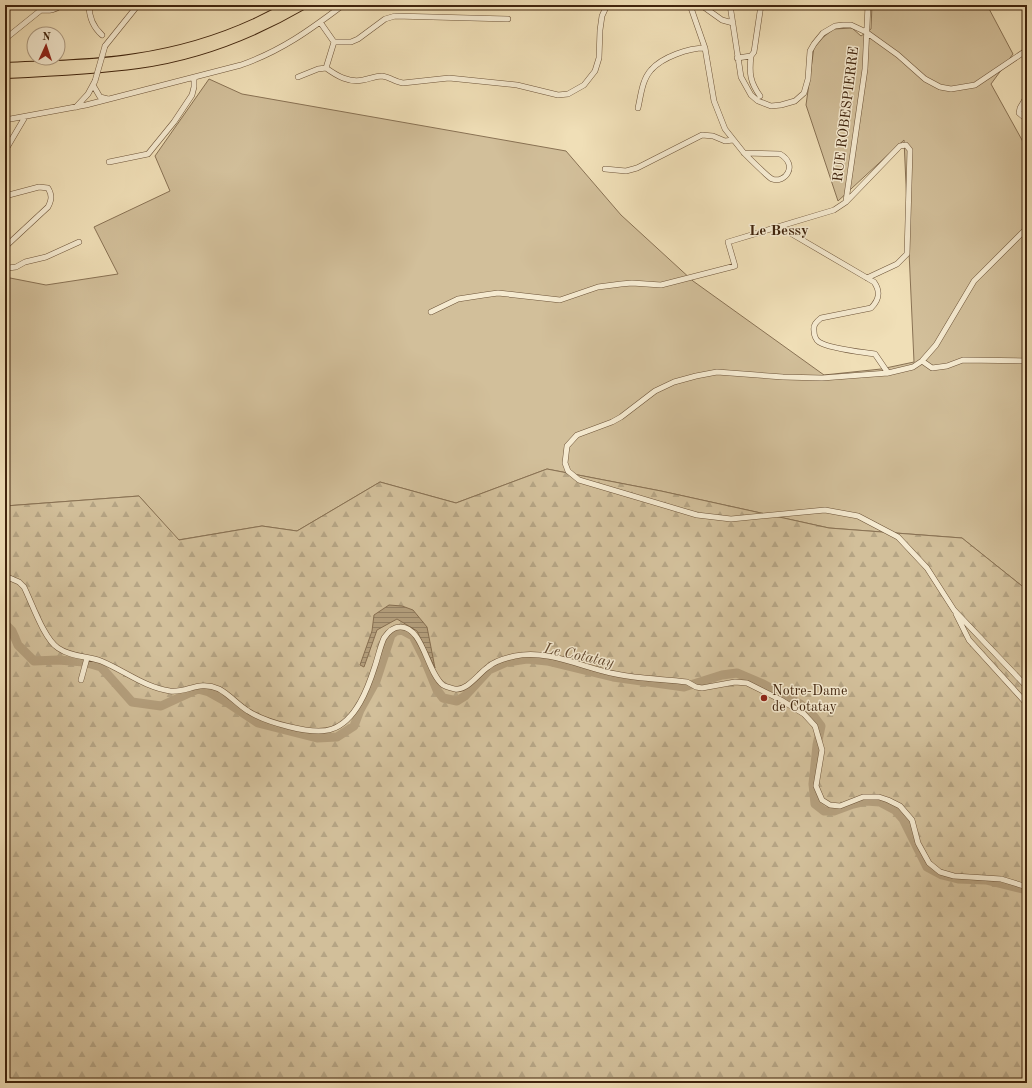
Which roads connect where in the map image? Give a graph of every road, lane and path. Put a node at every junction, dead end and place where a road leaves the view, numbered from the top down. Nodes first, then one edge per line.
1 (37, 5) edge
2 (62, 5) edge
3 (89, 5) edge
4 (138, 5) edge
5 (290, 5) edge
6 (303, 5) edge
7 (343, 5) edge
8 (607, 5) edge
9 (690, 5) edge
10 (701, 5) edge
11 (730, 5) edge
12 (761, 5) edge
13 (868, 5) edge
14 (41, 10) junction
15 (508, 19) dead end
16 (320, 22) junction
17 (733, 23) junction
18 (866, 32) junction
19 (102, 36) dead end
20 (5, 39) edge
21 (334, 42) junction
22 (705, 48) junction
23 (1027, 50) edge
24 (753, 54) junction
25 (737, 58) junction
26 (5, 67) edge
27 (326, 68) junction
28 (5, 74) edge
29 (298, 77) dead end
30 (194, 78) junction
31 (94, 83) junction
32 (760, 96) dead end
33 (1027, 96) edge
34 (111, 99) junction
35 (76, 107) junction
36 (638, 108) dead end
37 (25, 117) junction
38 (1027, 118) edge
39 (5, 120) edge
40 (733, 140) junction
41 (5, 151) edge
42 (744, 153) junction
43 (109, 162) dead end
44 (605, 169) dead end
45 (5, 196) edge
46 (846, 202) junction
47 (780, 227) junction
48 (1027, 228) edge
49 (78, 242) dead end
50 (5, 247) edge
51 (5, 267) edge
52 (867, 278) junction
53 (431, 312) dead end
54 (922, 361) junction
55 (1027, 361) edge
56 (888, 373) junction
57 (5, 576) edge
58 (954, 610) junction
59 (87, 658) junction
60 (81, 680) dead end
61 (1027, 687) edge
62 (1027, 704) edge
63 (1027, 887) edge

1 - 14 street
2 - 14 street
3 - 19 street
4 - 31 street, bridge
5 - 26 highway
6 - 28 highway
7 - 16 street
8 - 27 street
9 - 22 street
10 - 17 street
11 - 17 street
12 - 24 street
13 - 18 street, RUE ROBESPIERRE
14 - 20 street
15 - 21 street
16 - 21 street
16 - 30 street
17 - 25 street
18 - 23 street
18 - 25 street
18 - 46 street, RUE ROBESPIERRE
21 - 27 street
22 - 36 street
22 - 40 street
24 - 25 street
24 - 32 street
27 - 29 street
30 - 34 street
30 - 43 street
31 - 34 street
31 - 35 street
33 - 38 street
34 - 35 street
35 - 37 street
37 - 39 street
37 - 41 street
40 - 42 street
40 - 44 street
42 - 42 street
45 - 50 street
46 - 47 street
46 - 52 street
47 - 52 street
47 - 53 street
48 - 54 street
49 - 51 street
52 - 56 street
54 - 55 street
54 - 56 street
56 - 58 street
57 - 59 street
58 - 61 street
58 - 62 street
59 - 60 street
59 - 63 street

